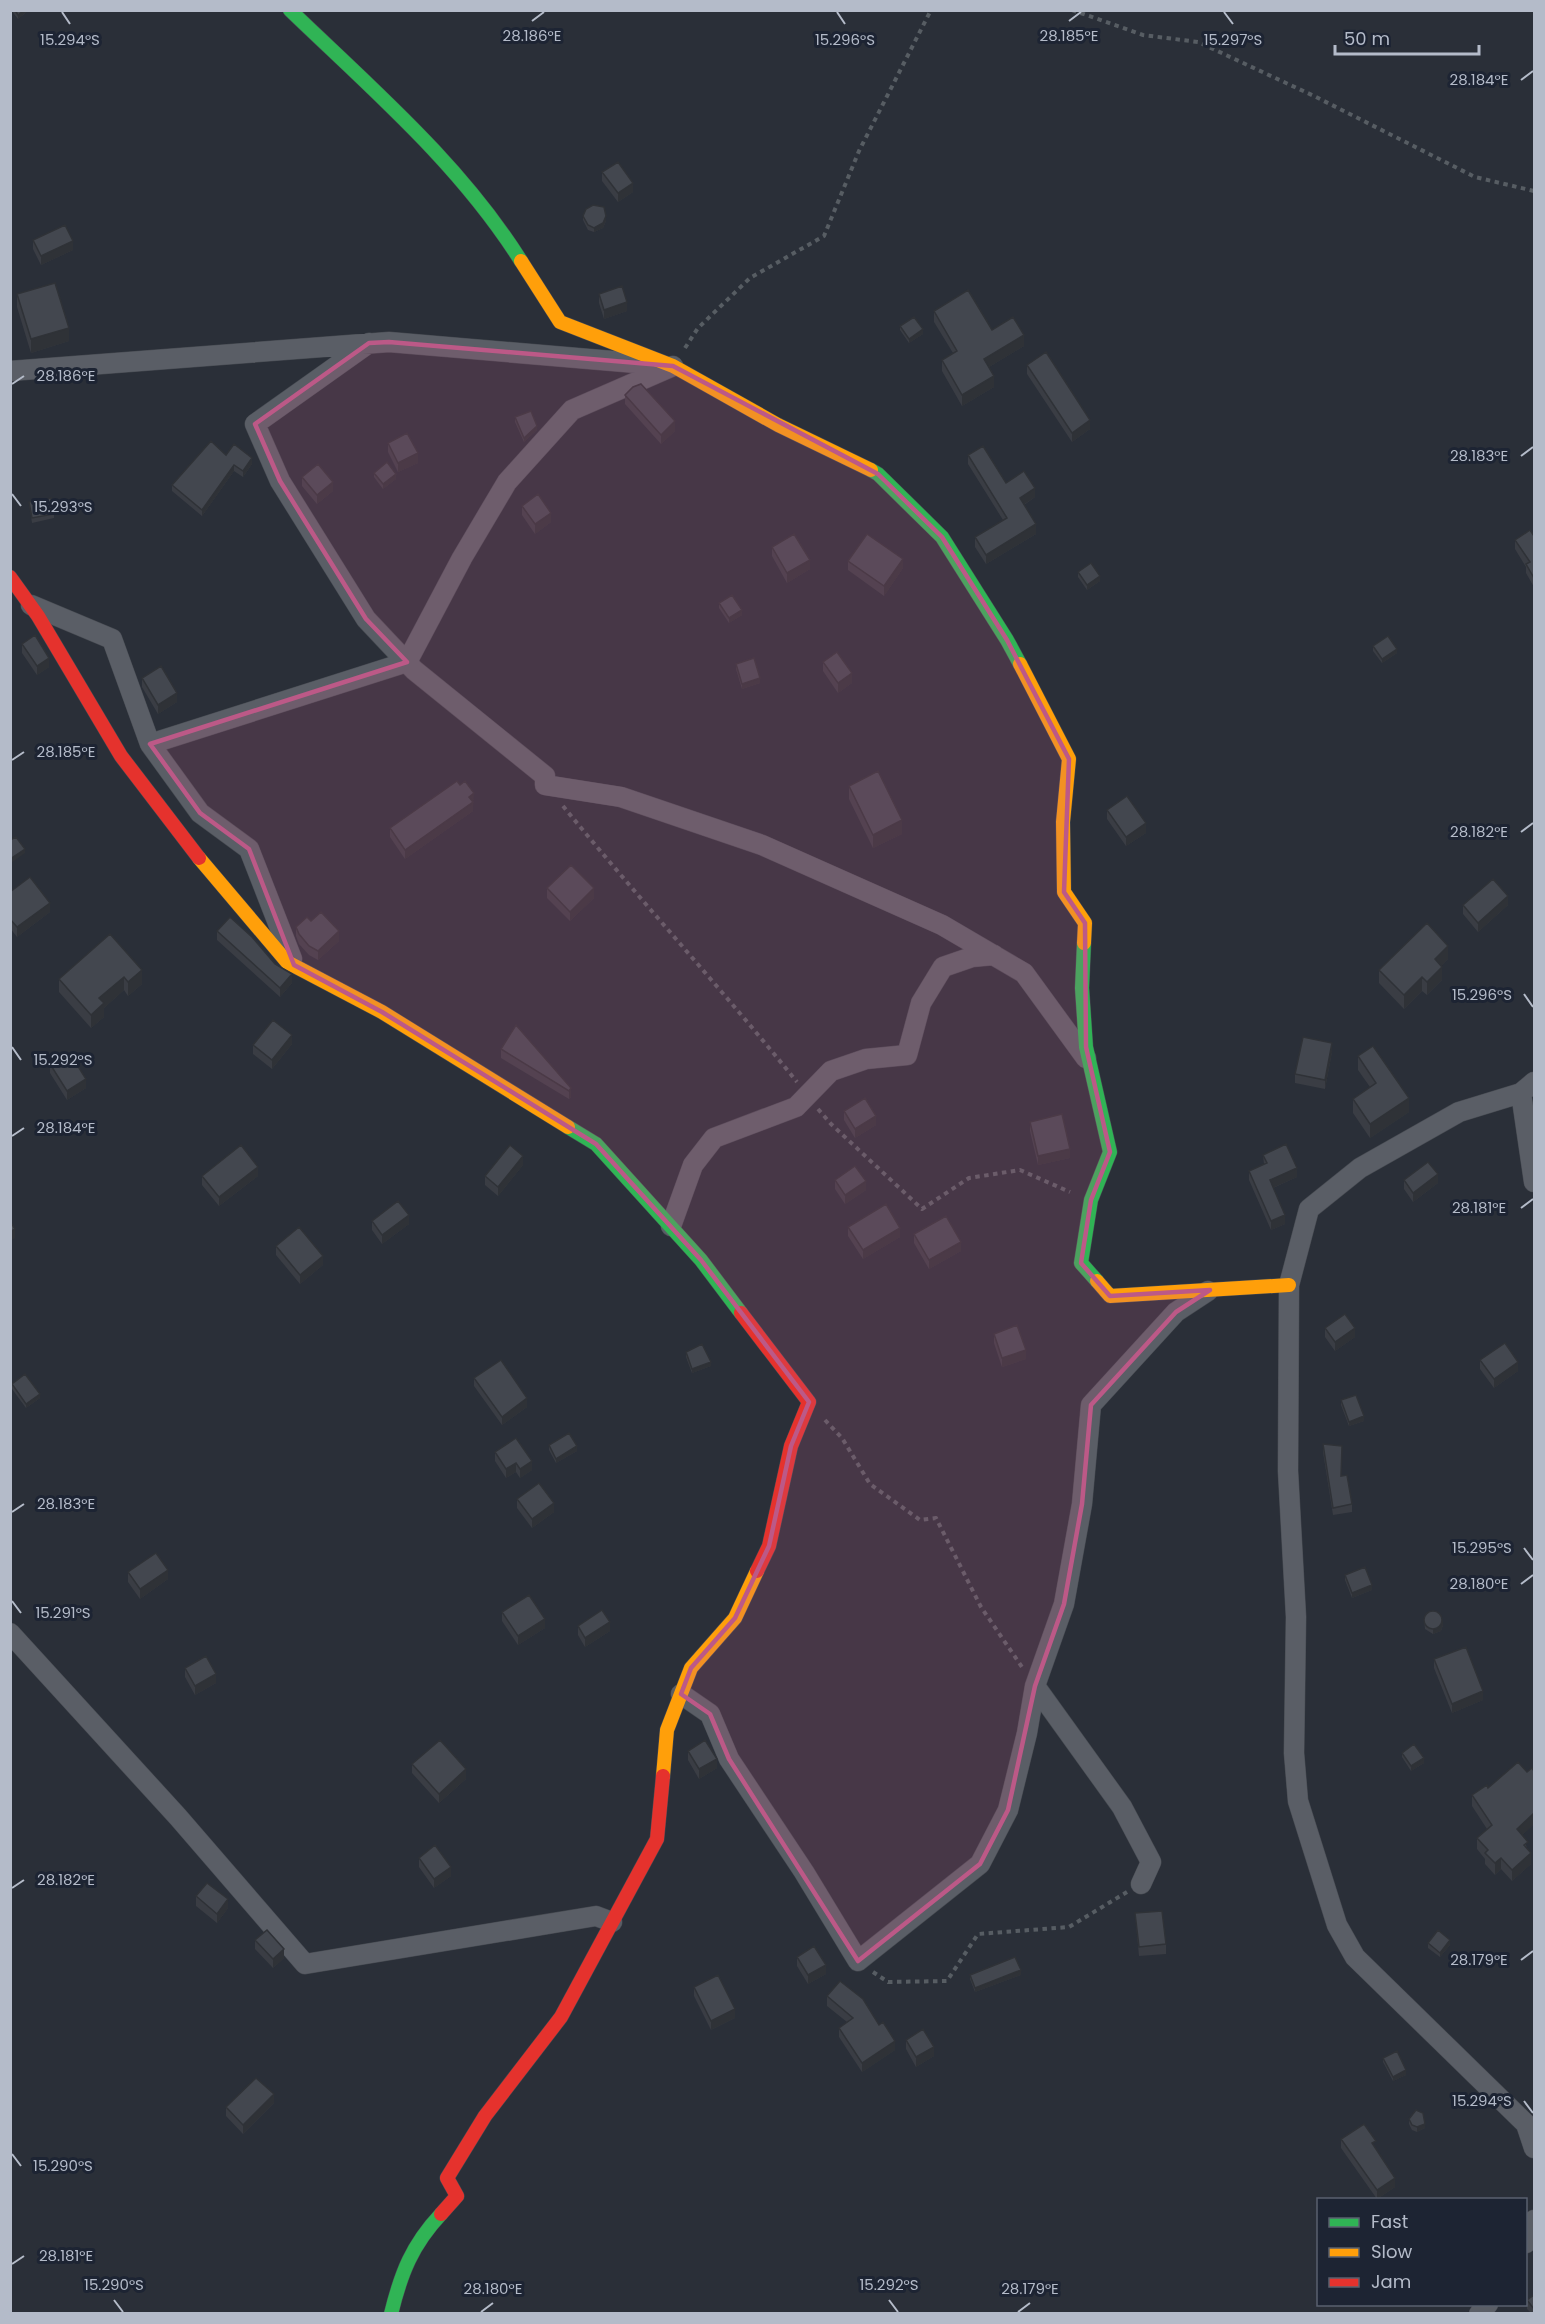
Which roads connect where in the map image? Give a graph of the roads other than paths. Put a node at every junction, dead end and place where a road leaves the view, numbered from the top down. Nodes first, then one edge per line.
1 (290, 10) edge
2 (369, 343) junction
3 (673, 366) junction
4 (10, 371) edge
5 (10, 577) edge
6 (31, 605) junction
7 (407, 662) junction
8 (150, 744) junction
9 (994, 955) junction
10 (294, 965) junction
11 (1089, 1063) junction
12 (1528, 1088) edge
13 (1534, 1182) edge
14 (671, 1226) junction
15 (1289, 1285) junction
16 (1210, 1290) junction
17 (10, 1633) edge
18 (1035, 1686) junction
19 (681, 1695) junction
20 (1142, 1884) road end
21 (612, 1922) junction
22 (1530, 2126) edge
23 (1534, 2148) edge
24 (1534, 2220) edge
25 (1527, 2240) edge
26 (391, 2313) edge

1 - 3 street
2 - 3 street
2 - 4 street
2 - 7 street
3 - 7 street
3 - 11 street
5 - 6 street
6 - 8 street
6 - 10 street
7 - 8 street
7 - 9 street
8 - 10 street
9 - 11 street
9 - 14 street
10 - 14 street
11 - 16 street
12 - 13 street
12 - 15 street
14 - 19 street
15 - 16 street
15 - 22 street
16 - 18 street
17 - 21 street
18 - 19 street
18 - 20 street
19 - 21 street
21 - 26 street
22 - 23 street
24 - 25 street

